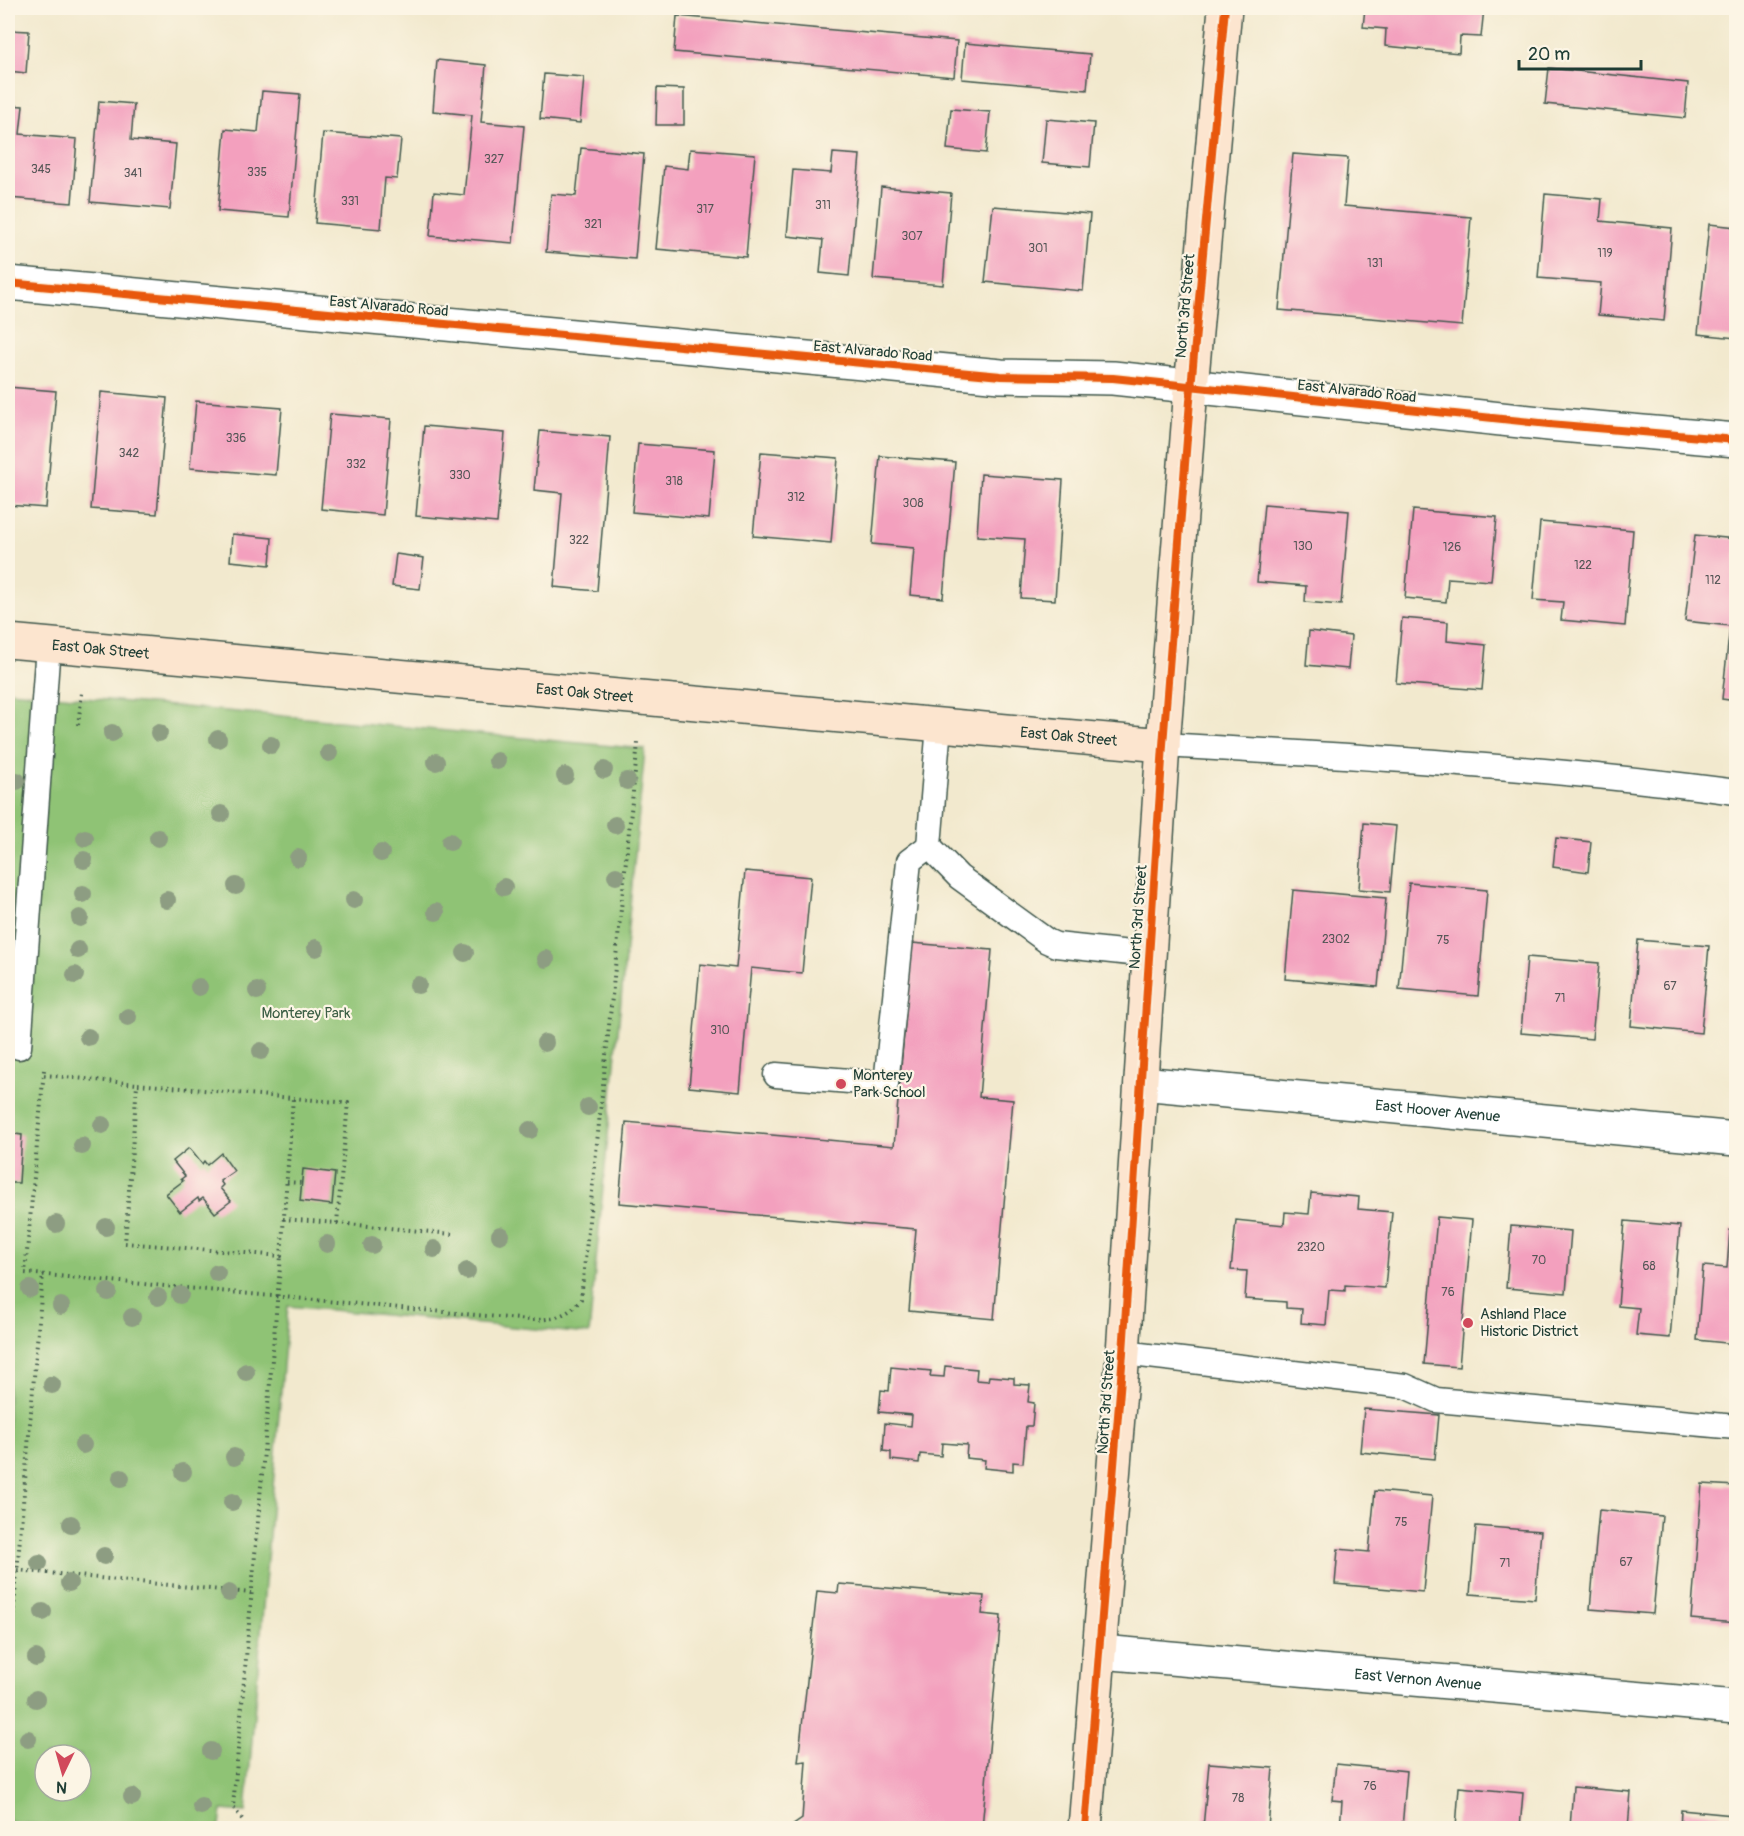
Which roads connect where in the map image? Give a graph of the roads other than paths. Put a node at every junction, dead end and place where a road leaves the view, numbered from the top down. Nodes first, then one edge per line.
1 (1225, 8) edge
2 (8, 283) edge
3 (1191, 388) junction
4 (1737, 440) edge
5 (8, 641) edge
6 (48, 645) junction
7 (939, 725) junction
8 (1163, 745) junction
9 (1737, 792) edge
10 (929, 846) junction
11 (1149, 955) junction
12 (19, 1047) dead end
13 (776, 1075) dead end
14 (1141, 1083) junction
15 (1737, 1138) edge
16 (1123, 1353) junction
17 (1737, 1427) edge
18 (1101, 1652) junction
19 (1737, 1707) edge
20 (1085, 1828) edge

1 - 3 street, North 3rd Street
2 - 3 street, East Alvarado Road
3 - 4 street, East Alvarado Road
3 - 8 street, North 3rd Street
5 - 6 street, East Oak Street
6 - 7 street, East Oak Street
6 - 12 lane
7 - 8 street, East Oak Street
7 - 10 lane
8 - 9 lane
8 - 11 street, North 3rd Street
10 - 11 lane
10 - 13 lane
11 - 14 street, North 3rd Street
14 - 15 street, East Hoover Avenue
14 - 16 street, North 3rd Street
16 - 17 lane
16 - 18 street, North 3rd Street
18 - 19 street, East Vernon Avenue
18 - 20 street, North 3rd Street

